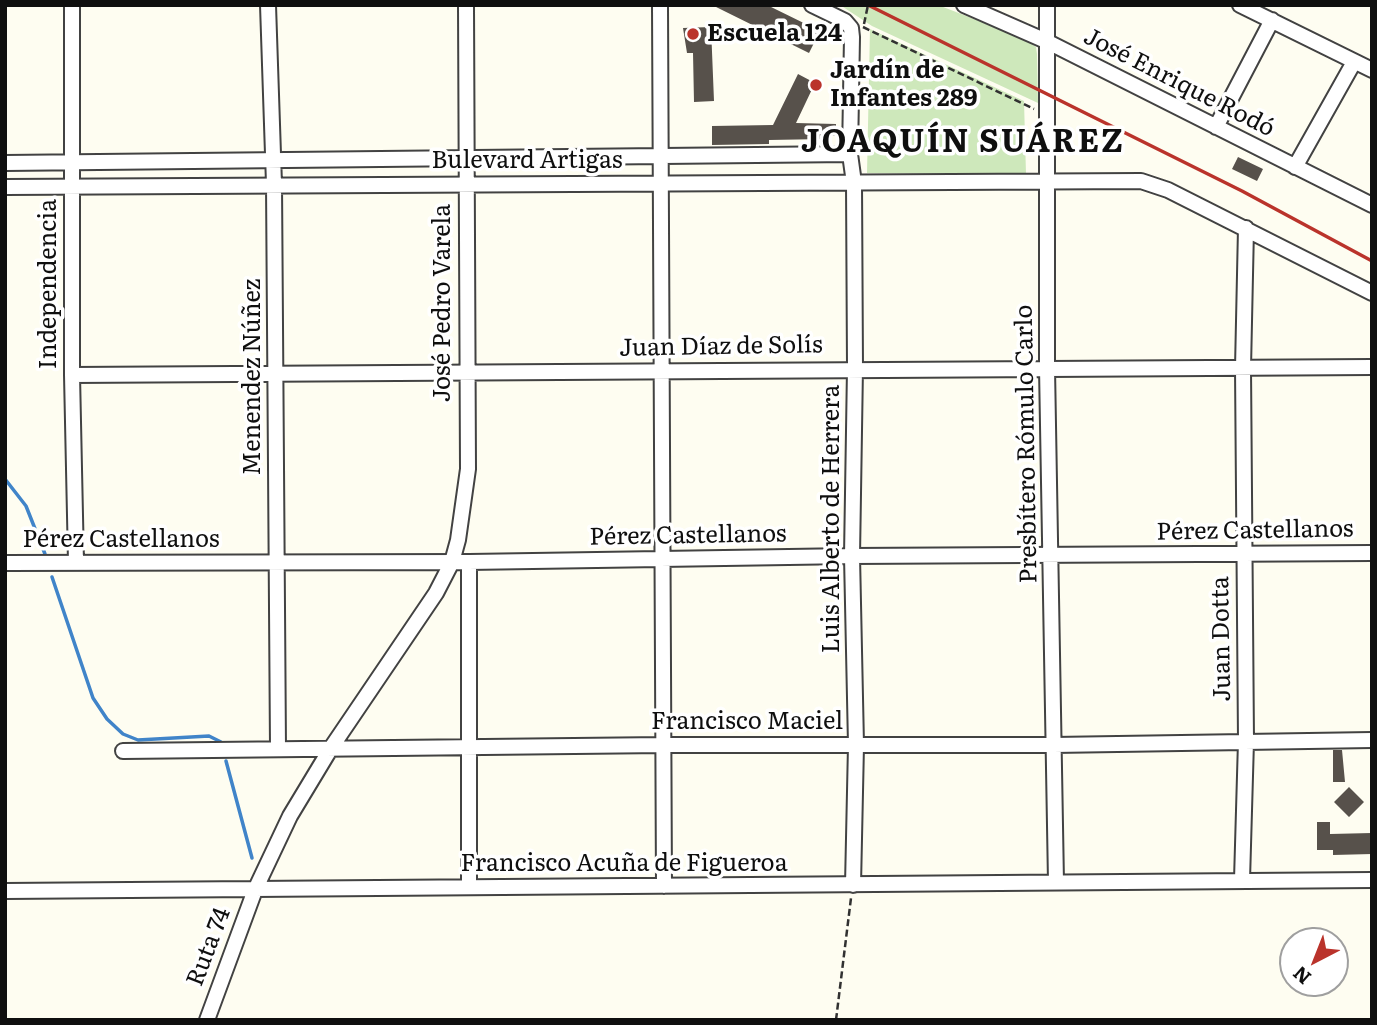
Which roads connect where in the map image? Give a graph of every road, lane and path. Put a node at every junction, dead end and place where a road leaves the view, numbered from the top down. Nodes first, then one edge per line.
1 (72, 5) edge
2 (268, 5) edge
3 (466, 5) edge
4 (660, 5) edge
5 (812, 5) edge
6 (868, 5) edge
7 (964, 5) edge
8 (1047, 5) edge
9 (1245, 6) edge
10 (1272, 20) junction
11 (1046, 41) junction
12 (1354, 62) junction
13 (1372, 70) edge
14 (1046, 115) junction
15 (1216, 127) junction
16 (850, 154) junction
17 (660, 155) junction
18 (408, 157) junction
19 (465, 158) junction
20 (518, 158) junction
21 (273, 160) junction
22 (71, 162) junction
23 (5, 163) edge
24 (1295, 167) junction
25 (1048, 181) junction
26 (408, 183) junction
27 (854, 183) junction
28 (274, 184) junction
29 (465, 184) junction
30 (517, 184) junction
31 (660, 184) junction
32 (5, 187) edge
33 (71, 187) junction
34 (1372, 205) edge
35 (1246, 228) junction
36 (1372, 293) edge
37 (1372, 367) edge
38 (855, 368) junction
39 (1047, 368) junction
40 (1243, 368) junction
41 (663, 370) junction
42 (467, 372) junction
43 (72, 375) junction
44 (276, 375) junction
45 (1372, 553) edge
46 (1244, 554) junction
47 (852, 556) junction
48 (1052, 556) junction
49 (664, 558) junction
50 (76, 562) junction
51 (277, 562) junction
52 (452, 562) junction
53 (469, 562) junction
54 (5, 563) edge
55 (1372, 740) edge
56 (1246, 741) junction
57 (664, 745) junction
58 (856, 745) junction
59 (1054, 746) junction
60 (469, 747) junction
61 (278, 748) junction
62 (331, 748) junction
63 (123, 751) dead end
64 (1242, 880) junction
65 (1372, 880) edge
66 (1056, 882) junction
67 (853, 885) junction
68 (664, 886) junction
69 (469, 887) junction
70 (255, 890) junction
71 (5, 891) edge
72 (207, 1020) edge
73 (836, 1020) edge

1 - 22 street, Independencia
2 - 21 street, Menendez Núñez
3 - 19 street, José Pedro Varela
4 - 17 street
5 - 16 street, Luis Alberto de Herrera
6 - 14 path
7 - 11 street, José Enrique Rodó
8 - 11 street, Presbítero Rómulo Carlo
9 - 10 street
10 - 12 street
10 - 15 street
11 - 14 street, Presbítero Rómulo Carlo
11 - 15 street, José Enrique Rodó
12 - 13 street
12 - 24 street
14 - 25 street, Presbítero Rómulo Carlo
15 - 24 street, José Enrique Rodó
16 - 17 street, Bulevard Artigas
16 - 27 street, Luis Alberto de Herrera
17 - 20 street, Bulevard Artigas
17 - 31 street
18 - 19 street, Bulevard Artigas
18 - 21 street, Bulevard Artigas
18 - 26 street
19 - 20 street, Bulevard Artigas
19 - 29 street, José Pedro Varela
20 - 30 street
21 - 22 street, Bulevard Artigas
21 - 28 street, Menendez Núñez
22 - 23 street, Bulevard Artigas
22 - 33 street, Independencia
24 - 34 street, José Enrique Rodó
25 - 27 street, Bulevard Artigas
25 - 35 street, Bulevard Artigas
25 - 39 street, Presbítero Rómulo Carlo
26 - 28 street, Bulevard Artigas
26 - 29 street, Bulevard Artigas
27 - 31 street, Bulevard Artigas
27 - 38 street, Luis Alberto de Herrera
28 - 33 street, Bulevard Artigas
28 - 44 street, Menendez Núñez
29 - 30 street, Bulevard Artigas
29 - 42 street, José Pedro Varela
30 - 31 street, Bulevard Artigas
31 - 41 street
32 - 33 street, Bulevard Artigas
33 - 43 street, Independencia
35 - 36 street, Bulevard Artigas
35 - 40 street, Juan Dotta
37 - 40 street, Juan Díaz de Solís
38 - 39 street, Juan Díaz de Solís
38 - 41 street, Juan Díaz de Solís
38 - 47 street, Luis Alberto de Herrera
39 - 40 street, Juan Díaz de Solís
39 - 48 street, Presbítero Rómulo Carlo
40 - 46 street, Juan Dotta
41 - 42 street, Juan Díaz de Solís
41 - 49 street
42 - 44 street, Juan Díaz de Solís
42 - 52 street, José Pedro Varela
43 - 44 street, Juan Díaz de Solís
43 - 50 street, Independencia
44 - 51 street, Menendez Núñez
45 - 46 street, Pérez Castellanos
46 - 48 street, Pérez Castellanos
46 - 56 street, Juan Dotta
47 - 48 street, Pérez Castellanos
47 - 49 street, Pérez Castellanos
47 - 58 street, Luis Alberto de Herrera
48 - 59 street, Presbítero Rómulo Carlo
49 - 53 street, Pérez Castellanos
49 - 57 street
50 - 51 street, Pérez Castellanos
50 - 54 street, Pérez Castellanos
51 - 52 street, Pérez Castellanos
51 - 61 street, Menendez Núñez
52 - 53 street, Pérez Castellanos
52 - 62 street, José Pedro Varela
53 - 60 street
55 - 56 street, Francisco Maciel
56 - 59 street, Francisco Maciel
56 - 64 street, Juan Dotta
57 - 58 street, Francisco Maciel
57 - 60 street, Francisco Maciel
57 - 68 street
58 - 59 street, Francisco Maciel
58 - 67 street, Luis Alberto de Herrera
59 - 66 street, Presbítero Rómulo Carlo
60 - 62 street, Francisco Maciel
60 - 69 street
61 - 62 street, Francisco Maciel
61 - 63 street, Francisco Maciel
62 - 70 street, Ruta 74
64 - 65 street, Francisco Acuña de Figueroa
64 - 66 street, Francisco Acuña de Figueroa
66 - 67 street, Francisco Acuña de Figueroa
67 - 68 street, Francisco Acuña de Figueroa
67 - 73 path
68 - 69 street, Francisco Acuña de Figueroa
69 - 70 street, Francisco Acuña de Figueroa
70 - 71 street, Francisco Acuña de Figueroa
70 - 72 street, Ruta 74

